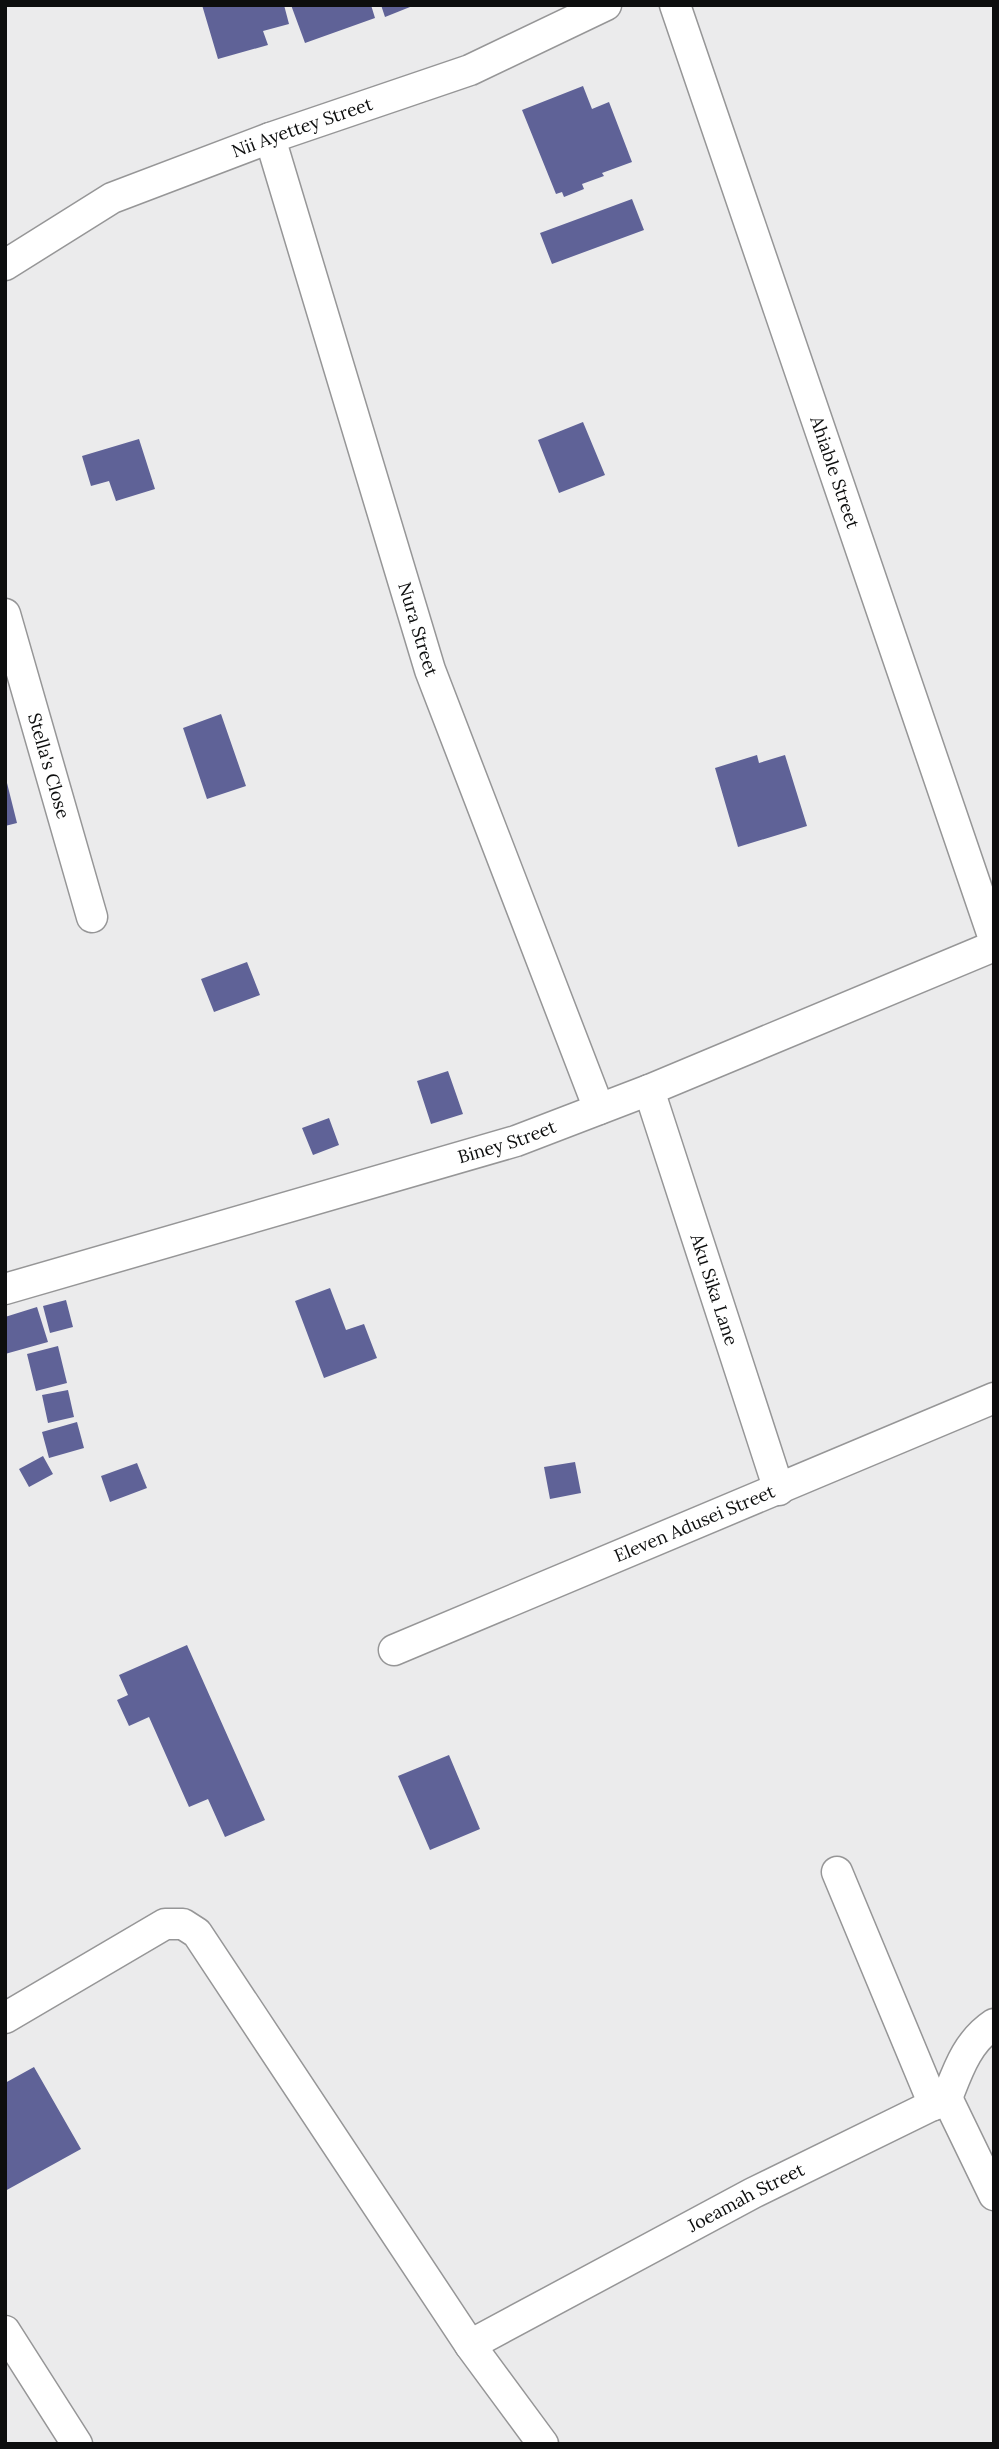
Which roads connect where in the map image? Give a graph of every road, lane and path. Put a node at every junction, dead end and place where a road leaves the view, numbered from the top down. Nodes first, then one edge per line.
1 (606, 5) edge
2 (675, 5) edge
3 (270, 138) junction
4 (5, 265) edge
5 (5, 614) edge
6 (92, 917) dead end
7 (994, 939) edge
8 (994, 946) edge
9 (649, 1090) junction
10 (599, 1109) junction
11 (5, 1289) edge
12 (994, 1398) edge
13 (779, 1490) junction
14 (394, 1650) dead end
15 (837, 1872) dead end
16 (5, 2018) edge
17 (994, 2024) edge
18 (941, 2102) junction
19 (994, 2195) edge
20 (5, 2332) edge
21 (470, 2345) junction
22 (76, 2444) edge
23 (543, 2444) edge

1 - 3 street, Nii Ayettey Street
2 - 7 street, Ahiable Street
3 - 4 street, Nii Ayettey Street
3 - 10 street, Nura Street
5 - 6 street, Stella's Close
8 - 9 street, Biney Street
9 - 10 street, Biney Street
9 - 13 street, Aku Sika Lane
10 - 11 street, Biney Street
12 - 13 street, Eleven Adusei Street
13 - 14 street, Eleven Adusei Street
15 - 18 street
16 - 21 street
17 - 18 street
18 - 19 street
18 - 21 street, Joeamah Street
20 - 22 street
21 - 23 street

